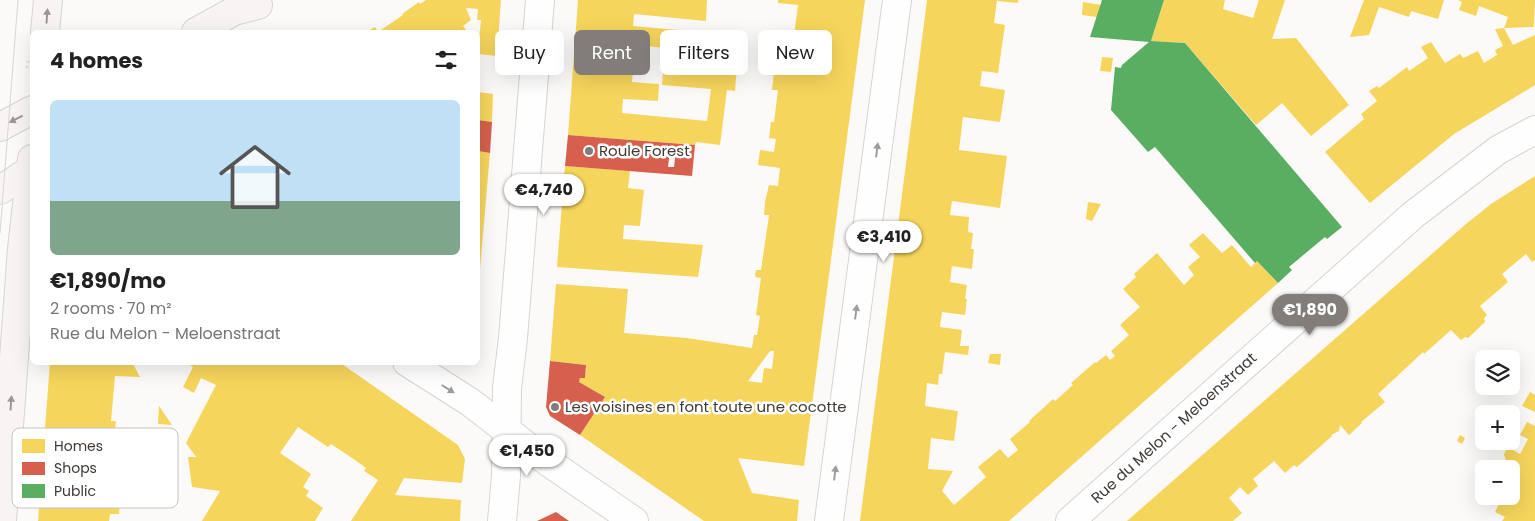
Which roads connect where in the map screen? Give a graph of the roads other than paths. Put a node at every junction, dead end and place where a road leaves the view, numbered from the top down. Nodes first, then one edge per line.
1 (48, 0) edge
2 (540, 0) edge
3 (897, 0) edge
4 (261, 2) edge
5 (45, 30) edge
6 (200, 30) edge
7 (235, 30) edge
8 (30, 111) edge
9 (0, 127) edge
10 (1535, 130) edge
11 (30, 168) edge
12 (30, 183) edge
13 (0, 190) edge
14 (412, 365) edge
15 (506, 430) junction
16 (2, 521) edge
17 (502, 521) edge
18 (634, 521) edge
19 (828, 521) edge
20 (1070, 521) edge

5 -> 1 street
2 - 15 street
19 -> 3 street
4 - 6 street
4 - 7 street
8 -> 9 street
10 - 20 street, Rue du Melon - Meloenstraat
11 - 13 street
16 -> 12 street
14 -> 15 street
15 - 17 street
15 - 18 street

